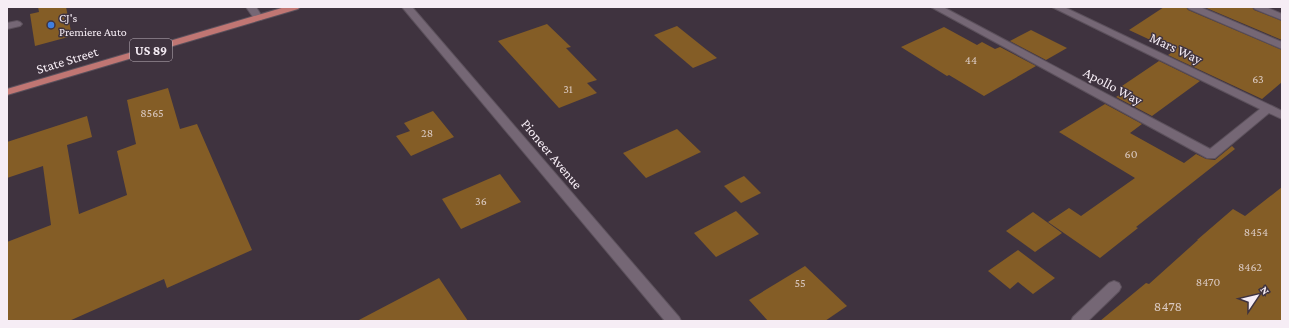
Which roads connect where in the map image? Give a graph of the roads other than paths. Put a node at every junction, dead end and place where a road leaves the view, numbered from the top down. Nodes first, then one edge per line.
1 (252, 7) edge
2 (295, 7) edge
3 (407, 7) edge
4 (936, 7) edge
5 (1057, 7) edge
6 (1192, 7) edge
7 (1258, 7) edge
8 (1282, 17) edge
9 (258, 18) junction
10 (17, 24) dead end
11 (7, 26) edge
12 (1282, 46) edge
13 (7, 92) edge
14 (1268, 108) junction
15 (1282, 115) edge
16 (1114, 287) dead end
17 (674, 321) edge
18 (1078, 321) edge

1 - 9 street
2 - 9 main road, State Street / US 89
3 - 17 street, Pioneer Avenue
4 - 14 street, Apollo Way
5 - 14 street, Mars Way
6 - 12 street
7 - 8 street
9 - 13 main road, State Street / US 89
10 - 11 street
14 - 15 street, Mars Way
16 - 18 street

